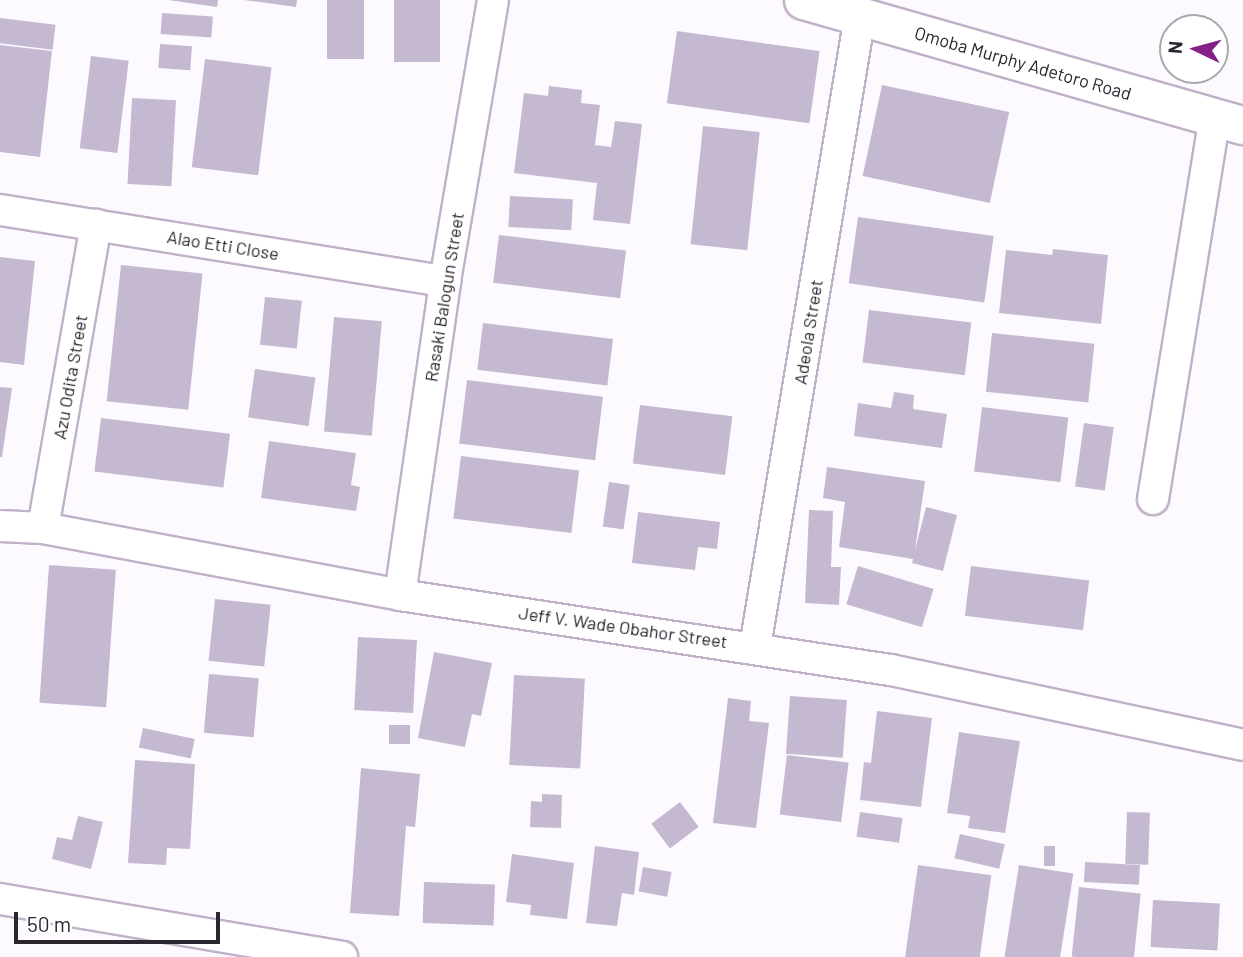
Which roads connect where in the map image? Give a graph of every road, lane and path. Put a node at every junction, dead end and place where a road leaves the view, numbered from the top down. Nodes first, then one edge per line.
1 (493, 0) edge
2 (838, 5) edge
3 (1234, 115) edge
4 (0, 210) edge
5 (96, 225) junction
6 (445, 281) junction
7 (1153, 499) dead end
8 (0, 526) edge
9 (43, 528) junction
10 (400, 594) junction
11 (755, 647) junction
12 (1243, 745) edge
13 (0, 899) edge
14 (342, 957) edge

1 - 6 street, Rasaki Balogun Street
2 - 3 street, Omoba Murphy Adetoro Road
2 - 11 street, Adeola Street
3 - 7 street
4 - 5 street, Alao Etti Close
5 - 6 street, Alao Etti Close
5 - 9 street, Azu Odita Street
6 - 10 street, Rasaki Balogun Street
8 - 9 street, Jeff V. Wade Obahor Street
9 - 10 street, Jeff V. Wade Obahor Street
10 - 11 street, Jeff V. Wade Obahor Street
11 - 12 street, Jeff V. Wade Obahor Street
13 - 14 street

